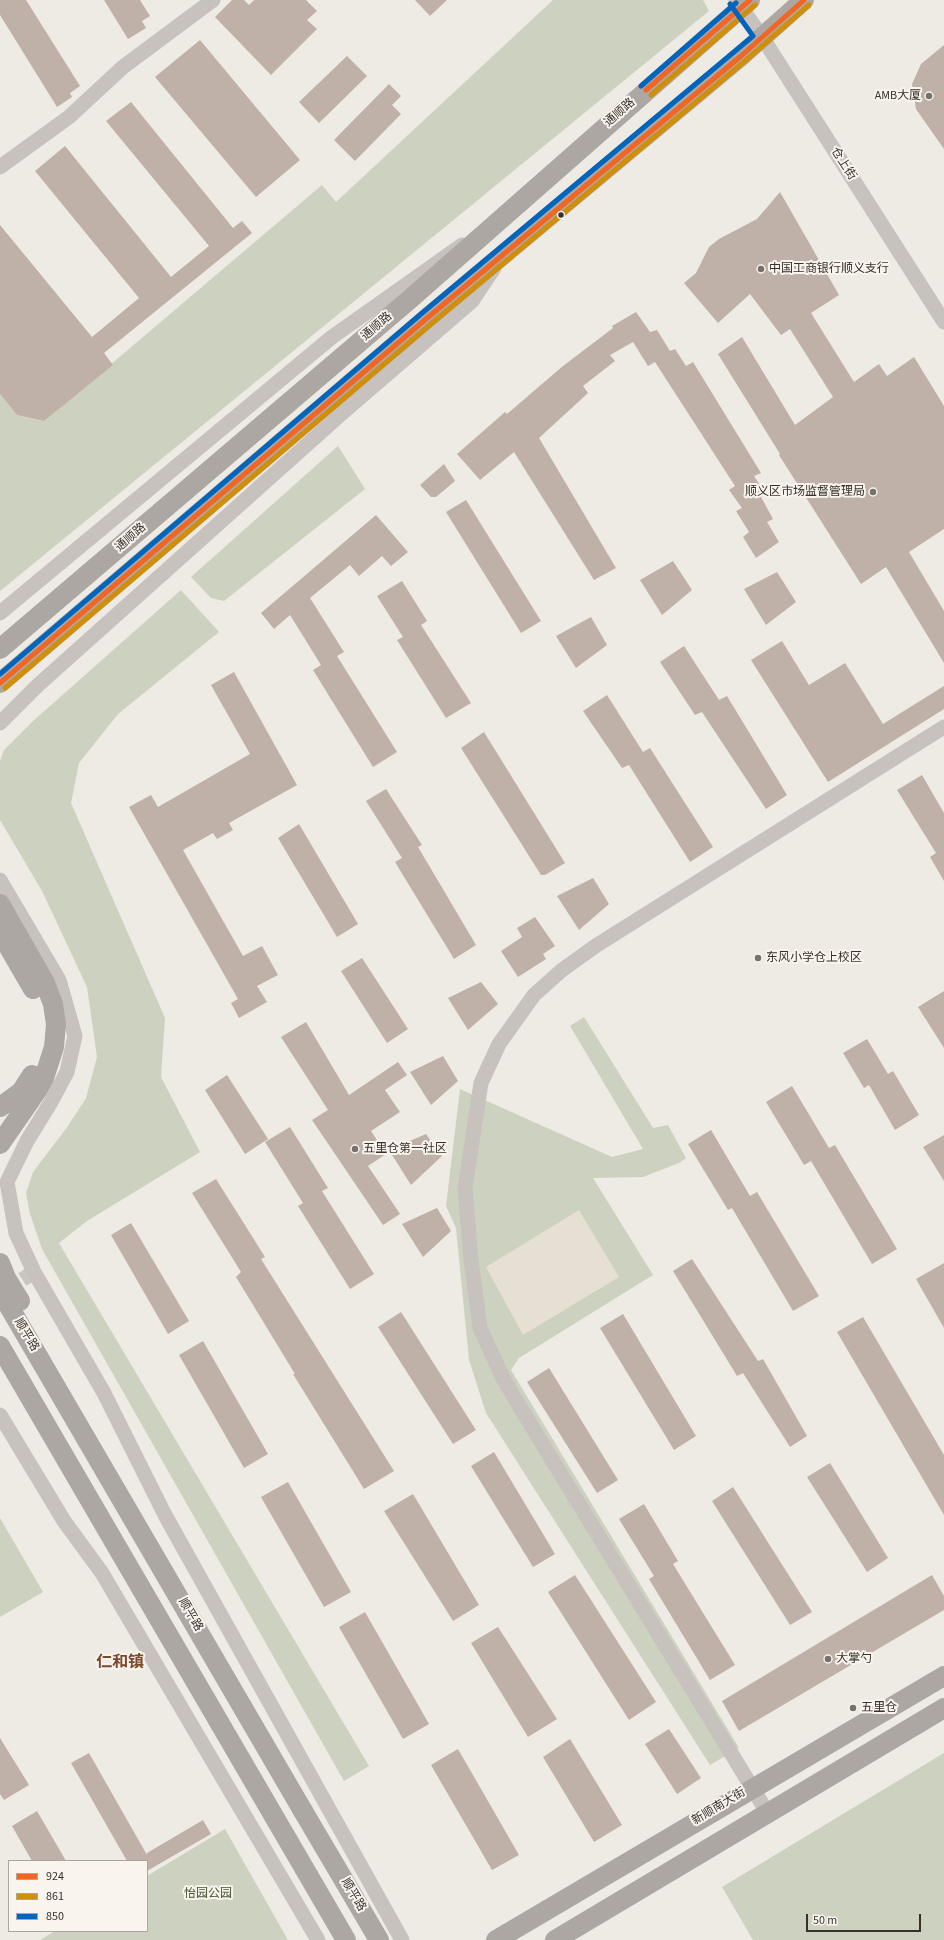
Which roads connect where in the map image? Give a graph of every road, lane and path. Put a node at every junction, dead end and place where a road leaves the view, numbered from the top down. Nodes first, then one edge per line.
1 (213, 0) edge
2 (804, 0) edge
3 (742, 3) edge
4 (762, 37) junction
5 (0, 167) edge
6 (484, 233) junction
7 (503, 255) junction
8 (944, 322) edge
9 (77, 584) junction
10 (88, 607) junction
11 (0, 613) edge
12 (0, 641) edge
13 (0, 649) edge
14 (0, 683) edge
15 (0, 699) edge
16 (0, 723) edge
17 (944, 727) edge
18 (0, 880) edge
19 (0, 904) edge
20 (0, 932) edge
21 (0, 1107) edge
22 (0, 1144) edge
23 (0, 1263) edge
24 (0, 1290) edge
25 (0, 1346) edge
26 (0, 1369) edge
27 (0, 1415) edge
28 (163, 1569) junction
29 (136, 1579) junction
30 (944, 1676) edge
31 (944, 1708) edge
32 (752, 1788) junction
33 (767, 1812) junction
34 (318, 1940) edge
35 (346, 1940) edge
36 (379, 1940) edge
37 (402, 1940) edge
38 (496, 1940) edge
39 (555, 1940) edge

1 - 5 street
2 - 4 main road, 通顺路
3 - 4 street, 仓上街
3 - 6 main road, 通顺路
4 - 7 main road, 通顺路
4 - 8 street, 仓上街
6 - 9 main road, 通顺路
6 - 11 street
7 - 10 main road, 通顺路
7 - 16 street
9 - 12 main road
9 - 13 main road, 通顺路
10 - 14 main road, 通顺路
10 - 15 main road
17 - 32 street
18 - 37 street
19 - 22 main road
20 - 21 main road
23 - 28 main road, bridge
24 - 28 main road, 顺平路, bridge
25 - 29 main road
26 - 29 main road
27 - 34 street
28 - 36 main road, 顺平路, bridge
29 - 35 main road
30 - 32 main road, 新顺南大街
31 - 33 main road
32 - 33 street
32 - 38 main road, 新顺南大街
33 - 39 main road

